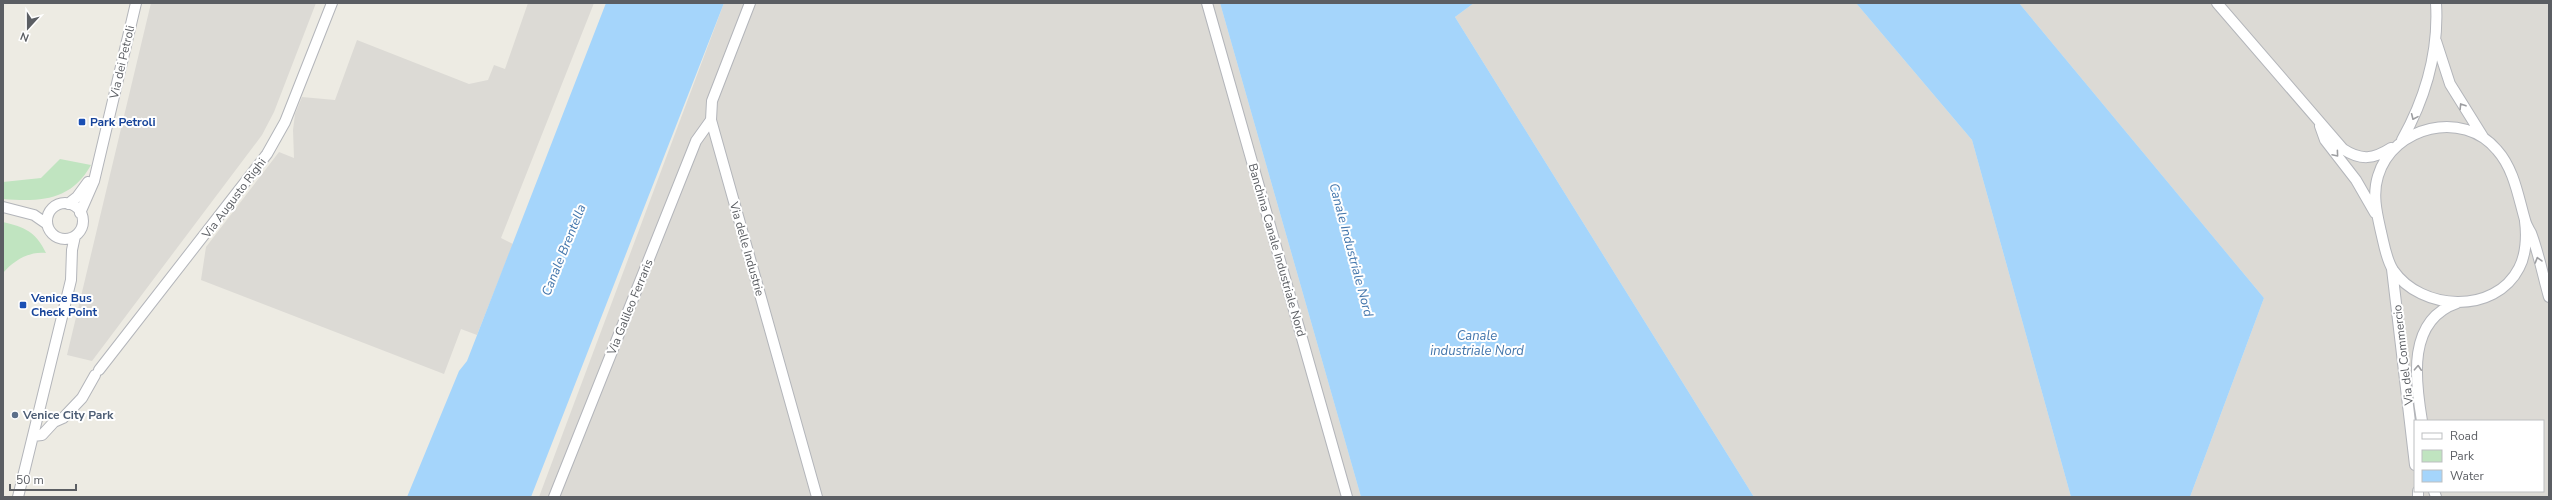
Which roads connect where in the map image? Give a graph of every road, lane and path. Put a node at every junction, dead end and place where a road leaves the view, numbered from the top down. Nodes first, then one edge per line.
1 (136, 3) edge
2 (332, 3) edge
3 (750, 3) edge
4 (1207, 3) edge
5 (2217, 3) edge
6 (2436, 3) edge
7 (2436, 39) junction
8 (711, 120) junction
9 (2318, 120) junction
10 (2484, 138) junction
11 (2399, 143) junction
12 (101, 155) junction
13 (68, 204) junction
14 (3, 208) edge
15 (22, 210) junction
16 (51, 210) junction
17 (80, 213) junction
18 (2378, 218) junction
19 (2525, 221) junction
20 (47, 224) junction
21 (75, 236) junction
22 (59, 238) junction
23 (2392, 269) junction
24 (71, 280) junction
25 (2549, 297) edge
26 (2460, 302) junction
27 (2422, 420) edge
28 (33, 436) junction
29 (2414, 456) edge
30 (18, 497) edge
31 (554, 497) edge
32 (817, 497) edge
33 (1347, 497) edge

1 - 12 street, Via dei Petroli
2 - 28 street, Via Augusto Righi
3 - 8 street, Via delle Industrie
4 - 33 street, Banchina Canale Industriale Nord
5 - 9 street
6 - 7 street
10 -> 7 street
7 -> 11 street
8 - 31 street, Via Galileo Ferraris
8 - 32 street, Via delle Industrie
9 - 11 street
9 -> 18 street
10 - 11 street
10 - 19 street
11 - 18 street
12 - 13 street
12 - 17 street, Via dei Petroli
13 - 16 street
13 - 17 street
14 - 15 street
15 - 16 street
15 - 20 street
16 - 20 street
17 - 21 street
18 - 23 street, Via del Commercio
25 -> 19 street
19 - 26 street
20 - 22 street
21 - 22 street
21 - 24 street
22 - 24 street
23 - 26 street
23 - 29 street, Via del Commercio
24 - 28 street
27 -> 26 street, Via del Commercio
28 - 30 street

